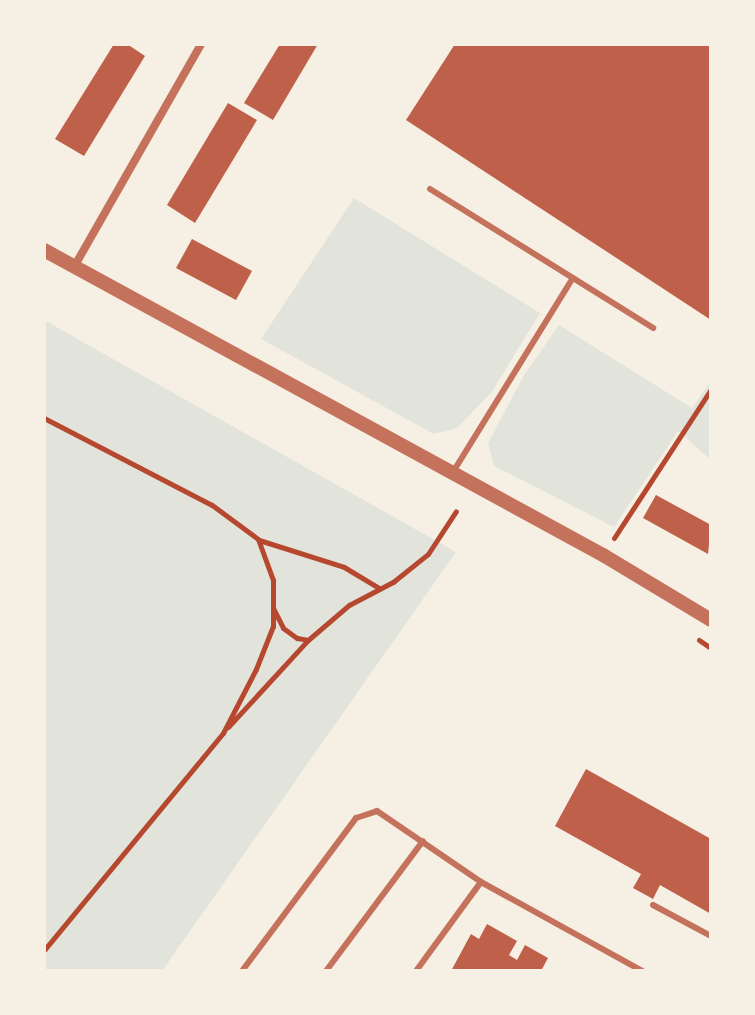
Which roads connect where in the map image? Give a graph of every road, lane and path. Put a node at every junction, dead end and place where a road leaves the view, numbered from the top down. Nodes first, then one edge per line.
1 (201, 44) edge
2 (430, 189) dead end
3 (44, 250) edge
4 (74, 267) junction
5 (573, 278) junction
6 (653, 328) dead end
7 (711, 389) edge
8 (44, 418) edge
9 (453, 473) junction
10 (456, 511) dead end
11 (258, 539) junction
12 (603, 555) junction
13 (380, 589) junction
14 (273, 608) junction
15 (711, 620) edge
16 (308, 640) junction
17 (223, 733) junction
18 (423, 841) junction
19 (481, 882) junction
20 (653, 905) dead end
21 (711, 936) edge
22 (44, 950) edge
23 (242, 971) edge
24 (326, 971) edge
25 (416, 971) edge
26 (642, 971) edge

1 - 4 street
2 - 5 lane
3 - 4 street
4 - 9 street
5 - 6 lane
5 - 9 lane
7 - 12 path
8 - 11 path
9 - 12 street
10 - 13 path
11 - 13 path
11 - 14 path
12 - 15 street
13 - 16 path
14 - 16 path
14 - 17 path
16 - 17 path
17 - 22 path
18 - 19 lane
18 - 23 lane
18 - 24 lane
19 - 25 lane
19 - 26 lane
20 - 21 lane

